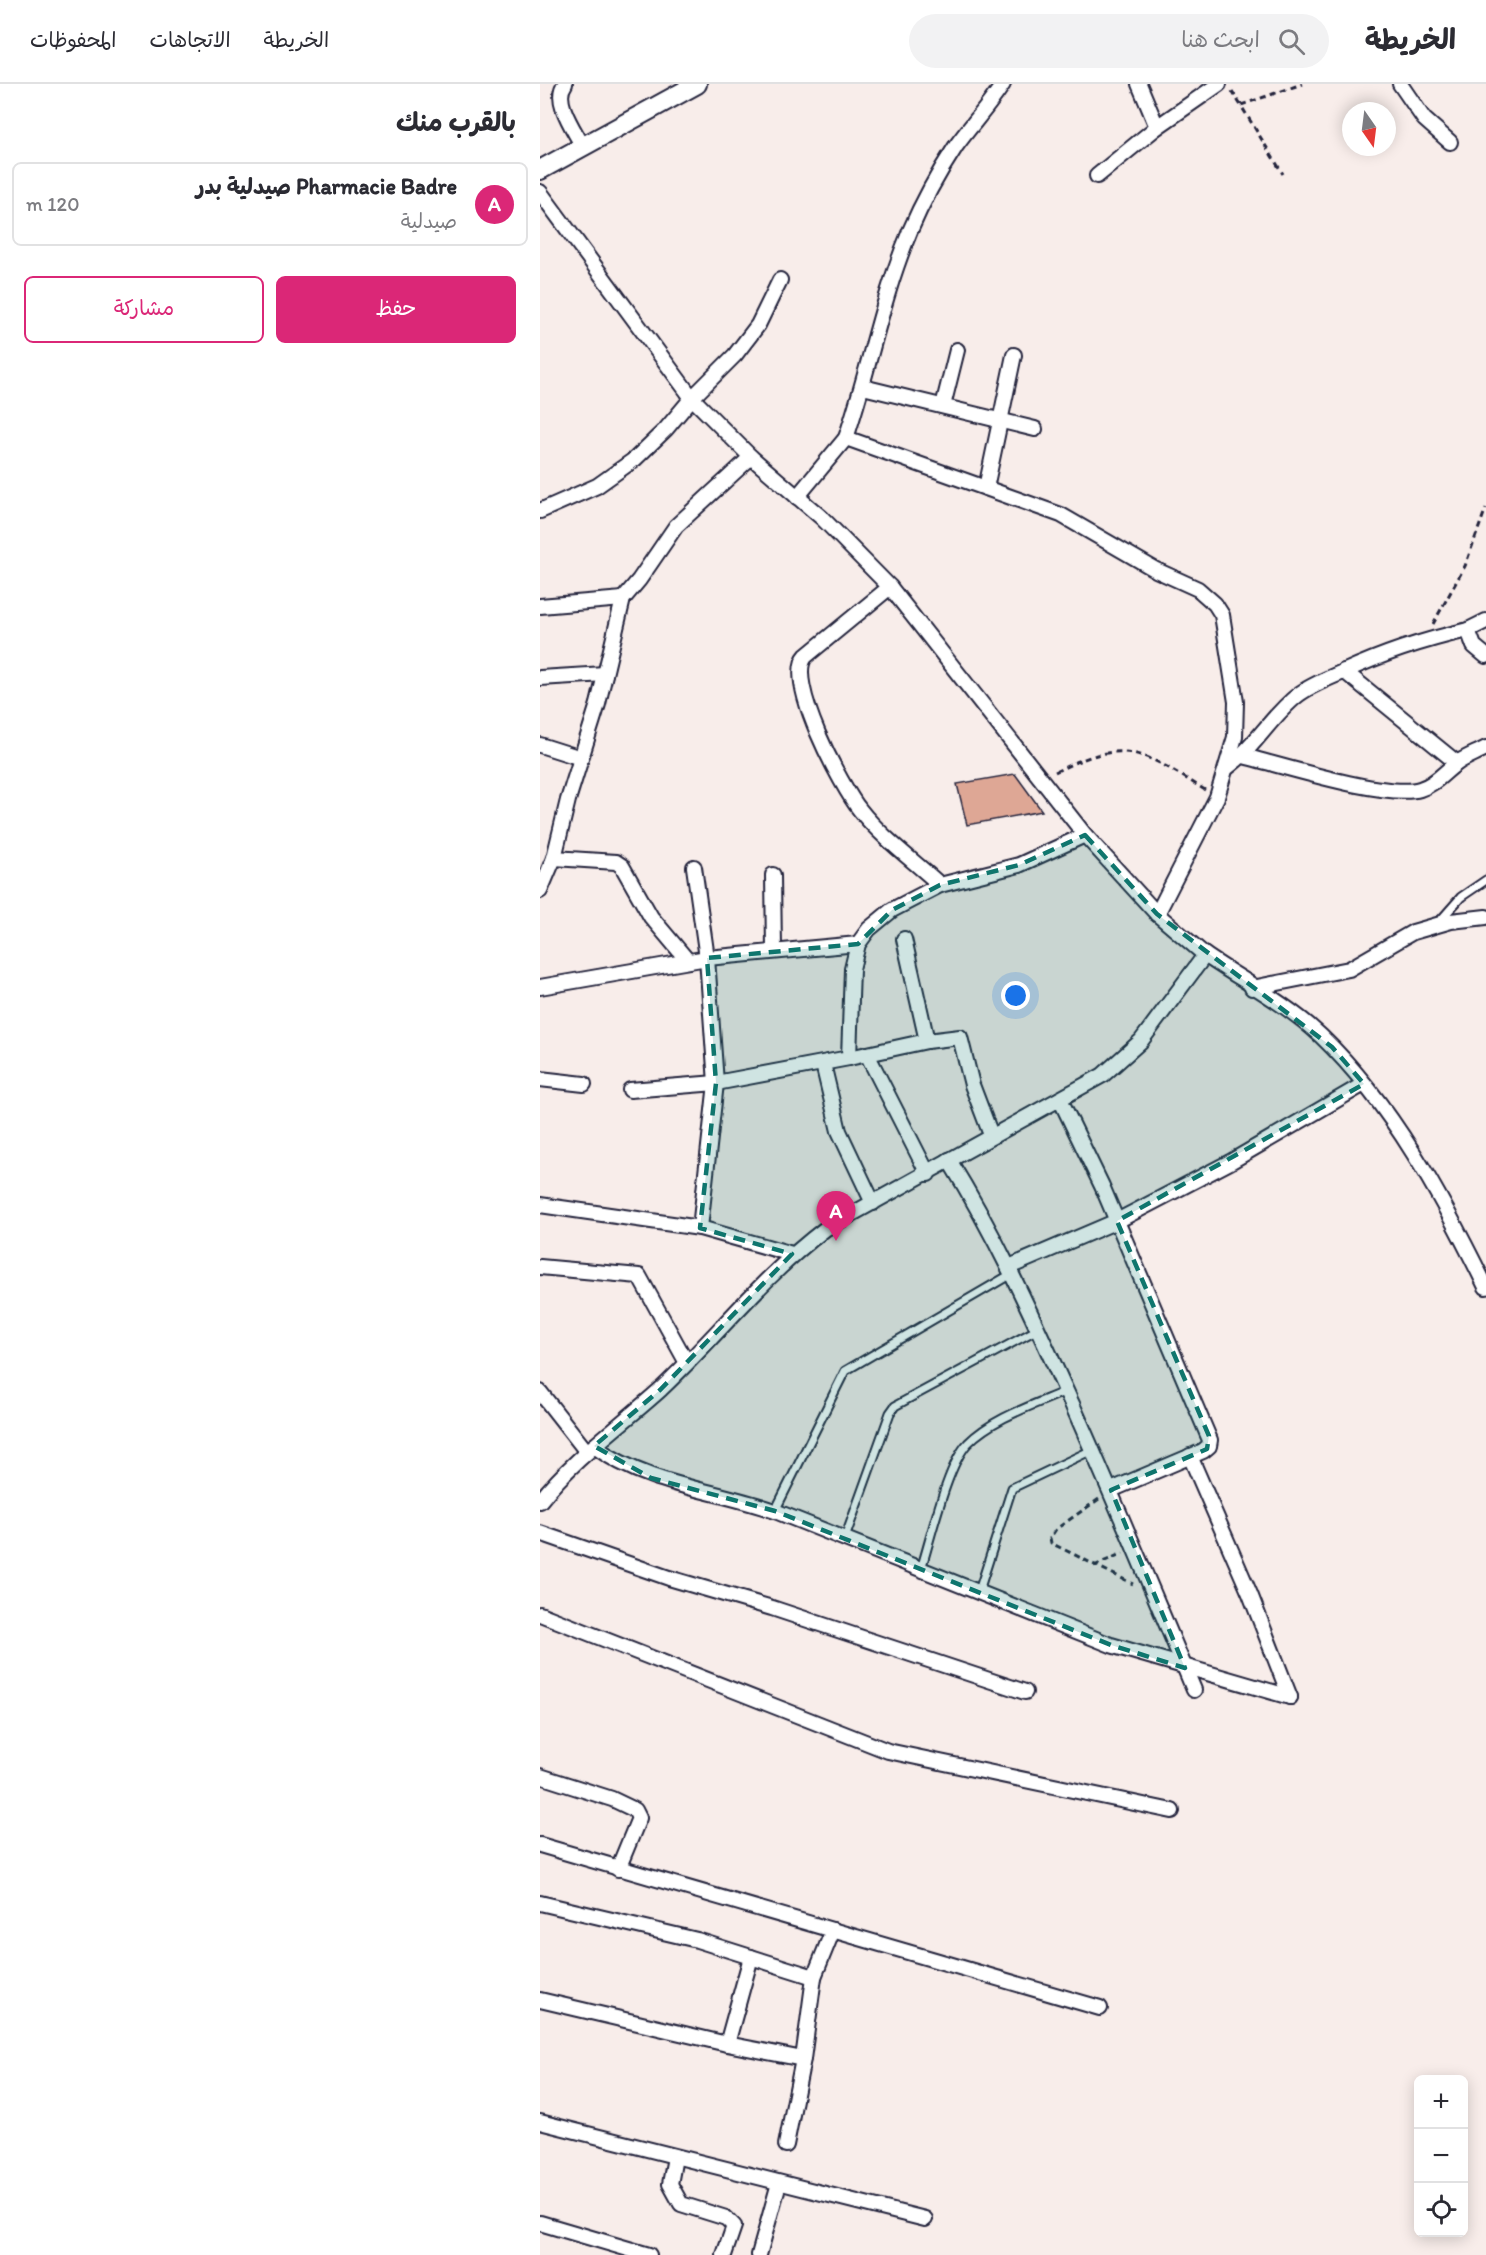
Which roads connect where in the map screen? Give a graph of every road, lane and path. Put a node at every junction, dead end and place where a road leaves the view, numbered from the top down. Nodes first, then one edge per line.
1 (565, 84) edge
2 (697, 84) edge
3 (1003, 84) edge
4 (1139, 84) edge
5 (1219, 84) edge
6 (1228, 84) edge
7 (1302, 84) edge
8 (1400, 84) edge
9 (1241, 105) junction
10 (1156, 127) junction
11 (1450, 142) dead end
12 (583, 147) junction
13 (540, 170) edge
14 (1282, 174) dead end
15 (1096, 176) dead end
16 (540, 192) edge
17 (780, 280) dead end
18 (957, 350) dead end
19 (1014, 355) dead end
20 (863, 387) junction
21 (692, 398) junction
22 (943, 406) junction
23 (1002, 420) junction
24 (1035, 429) dead end
25 (846, 438) junction
26 (751, 457) junction
27 (986, 488) junction
28 (797, 497) junction
29 (1486, 508) edge
30 (540, 512) edge
31 (890, 587) junction
32 (623, 599) junction
33 (540, 606) edge
34 (1486, 621) edge
35 (1468, 630) junction
36 (1425, 639) junction
37 (1486, 656) edge
38 (1344, 671) junction
39 (605, 674) junction
40 (540, 678) edge
41 (540, 745) edge
42 (1486, 748) edge
43 (1243, 756) junction
44 (581, 758) junction
45 (1457, 763) junction
46 (1228, 767) junction
47 (1041, 779) junction
48 (1217, 797) junction
49 (1085, 835) junction
50 (554, 858) junction
51 (694, 867) dead end
52 (774, 875) dead end
53 (1486, 880) edge
54 (940, 885) junction
55 (540, 891) edge
56 (1157, 914) junction
57 (1486, 917) edge
58 (1437, 924) junction
59 (904, 939) dead end
60 (858, 944) junction
61 (774, 950) junction
62 (1205, 955) junction
63 (707, 958) junction
64 (688, 961) junction
65 (540, 987) edge
66 (1252, 988) junction
67 (927, 1041) junction
68 (867, 1054) junction
69 (849, 1058) junction
70 (823, 1064) junction
71 (540, 1079) edge
72 (716, 1083) junction
73 (584, 1084) dead end
74 (1364, 1084) junction
75 (630, 1090) dead end
76 (1060, 1100) junction
77 (991, 1135) junction
78 (949, 1160) junction
79 (928, 1174) junction
80 (873, 1203) junction
81 (540, 1204) edge
82 (1117, 1221) junction
83 (700, 1228) junction
84 (792, 1254) junction
85 (540, 1267) edge
86 (1011, 1270) junction
87 (1486, 1287) edge
88 (1038, 1329) junction
89 (687, 1363) junction
90 (1066, 1390) junction
91 (540, 1392) edge
92 (590, 1449) junction
93 (1092, 1450) junction
94 (1190, 1456) junction
95 (1111, 1490) junction
96 (540, 1501) edge
97 (775, 1511) junction
98 (540, 1533) edge
99 (845, 1538) junction
100 (1135, 1548) junction
101 (1094, 1566) junction
102 (921, 1569) junction
103 (979, 1591) junction
104 (1154, 1592) junction
105 (540, 1614) edge
106 (1185, 1668) junction
107 (1194, 1690) dead end
108 (1025, 1692) dead end
109 (540, 1776) edge
110 (1172, 1811) dead end
111 (540, 1845) edge
112 (618, 1869) junction
113 (540, 1903) edge
114 (833, 1930) junction
115 (751, 1957) junction
116 (814, 1977) junction
117 (540, 2000) edge
118 (1100, 2008) dead end
119 (727, 2044) junction
120 (802, 2059) junction
121 (540, 2122) edge
122 (786, 2145) dead end
123 (675, 2157) junction
124 (779, 2183) junction
125 (925, 2219) dead end
126 (540, 2223) edge
127 (649, 2255) edge
128 (724, 2255) edge
129 (759, 2255) edge

1 - 12 street
2 - 12 street
3 - 20 street
4 - 10 street
5 - 10 street
6 - 9 path
7 - 9 path
8 - 11 street
9 - 14 path
10 - 15 street
12 - 13 street
16 - 21 street
17 - 21 street
18 - 22 street
19 - 23 street
20 - 22 street
20 - 25 street
21 - 26 street
21 - 30 street
22 - 23 street
23 - 24 street
23 - 27 street
25 - 27 street
25 - 28 street
26 - 28 street
26 - 32 street
27 - 46 street
28 - 31 street
29 - 36 path
31 - 47 street
31 - 54 street
32 - 33 street
32 - 39 street
34 - 35 street
35 - 36 street
35 - 37 street
36 - 38 street
38 - 43 street
38 - 45 street
39 - 40 street
39 - 44 street
41 - 44 street
42 - 45 street
43 - 45 street
43 - 46 street
44 - 50 street
46 - 48 street
47 - 48 path
47 - 49 street
48 - 56 street
49 - 54 street
49 - 56 street
50 - 55 street
50 - 64 street
51 - 63 street
52 - 61 street
53 - 58 lane
54 - 60 street
56 - 62 street
57 - 58 street
58 - 66 street
59 - 67 street
60 - 61 street
60 - 69 street
61 - 63 street
62 - 66 street
62 - 76 street
63 - 64 street
63 - 72 street
64 - 65 street
66 - 74 street
67 - 68 street
67 - 77 street
68 - 69 street
68 - 79 street
69 - 70 street
70 - 72 street
70 - 80 street
71 - 73 street
72 - 75 street
72 - 83 street
74 - 82 street
74 - 87 street
76 - 77 street
76 - 82 street
77 - 78 street
78 - 79 street
78 - 86 street
79 - 80 street
80 - 84 street
81 - 83 street
82 - 86 street
82 - 94 street
83 - 84 street
84 - 89 street
85 - 89 street
86 - 88 street
86 - 97 lane
88 - 90 street
88 - 99 lane
89 - 92 street
90 - 93 street
90 - 102 lane
91 - 92 street
92 - 96 street
92 - 97 street
93 - 95 street
93 - 103 lane
94 - 95 street
94 - 106 street
95 - 100 street
95 - 101 path
97 - 99 street
98 - 108 street
99 - 102 street
100 - 101 path
100 - 104 street
101 - 104 path
102 - 103 street
103 - 106 street
104 - 106 street
105 - 110 street
106 - 107 street
109 - 112 street
111 - 112 street
112 - 114 street
113 - 115 street
114 - 116 street
114 - 118 street
115 - 116 street
115 - 119 street
116 - 120 street
117 - 119 street
119 - 120 street
120 - 122 street
121 - 123 street
123 - 124 street
123 - 128 street
124 - 125 street
124 - 129 street
126 - 127 street

